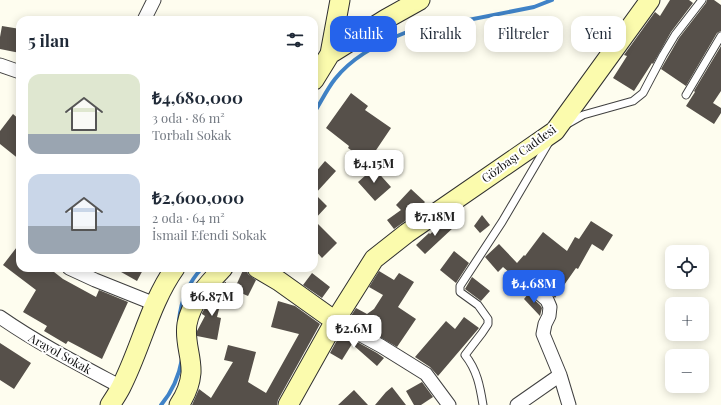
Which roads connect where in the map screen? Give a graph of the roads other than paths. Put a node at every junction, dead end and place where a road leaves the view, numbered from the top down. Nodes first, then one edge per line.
1 (154, 0) edge
2 (340, 0) edge
3 (420, 0) edge
4 (650, 0) edge
5 (702, 0) edge
6 (146, 16) edge
7 (721, 36) edge
8 (330, 54) junction
9 (0, 65) edge
10 (16, 71) edge
11 (318, 74) edge
12 (686, 95) dead end
13 (556, 131) junction
14 (79, 272) edge
15 (173, 272) edge
16 (219, 272) edge
17 (264, 272) edge
18 (532, 287) dead end
19 (155, 304) junction
20 (0, 317) edge
21 (335, 321) junction
22 (560, 375) junction
23 (121, 387) junction
24 (110, 405) edge
25 (179, 405) edge
26 (288, 405) edge
27 (448, 405) edge
28 (483, 405) edge
29 (517, 405) edge
30 (569, 405) edge

1 - 6 street
2 - 8 street
3 - 8 street
4 - 13 street, Gözbaşı Caddesi
5 - 13 lane
7 - 12 lane
8 - 11 street
9 - 10 street
13 - 21 street, Gözbaşı Caddesi
13 - 28 lane
14 - 19 street
15 - 19 street
16 - 25 street
17 - 21 street
18 - 22 street
19 - 23 street
20 - 23 street, Arayol Sokak
21 - 26 street, Gözbaşı Caddesi
21 - 27 street
22 - 29 street
22 - 30 street
23 - 24 street

